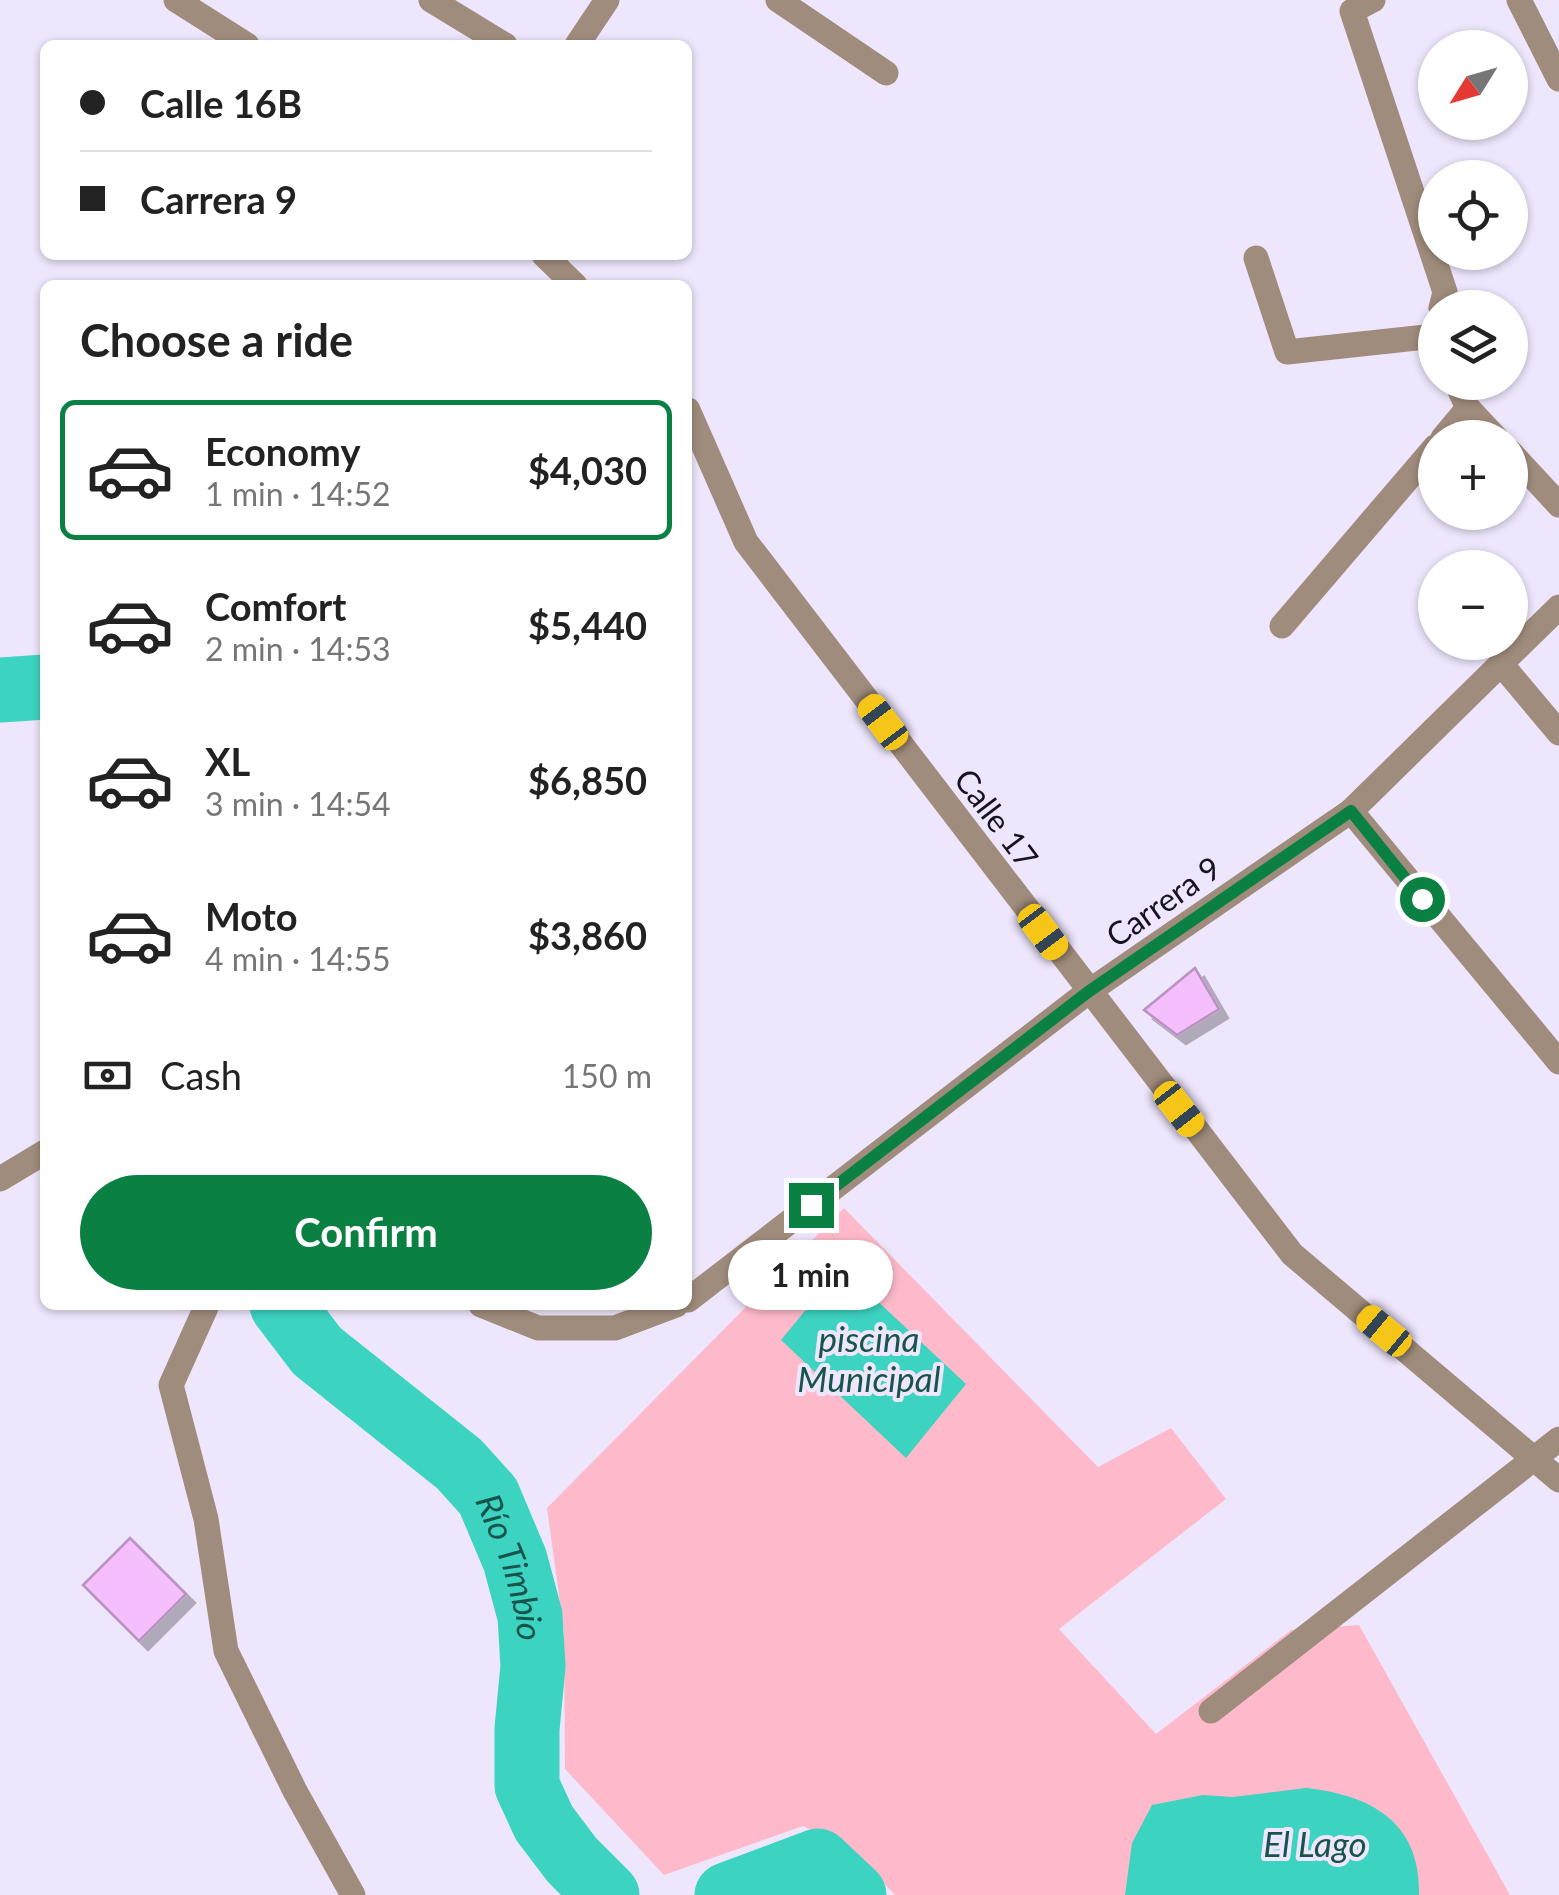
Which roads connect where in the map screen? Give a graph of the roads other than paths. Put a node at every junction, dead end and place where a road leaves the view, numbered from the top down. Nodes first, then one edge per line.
1 (176, 0) edge
2 (431, 0) edge
3 (607, 0) edge
4 (778, 0) edge
5 (1373, 0) edge
6 (1519, 0) edge
7 (239, 40) edge
8 (497, 40) edge
9 (580, 40) edge
10 (886, 73) dead end
11 (1559, 80) edge
12 (1256, 258) dead end
13 (549, 260) edge
14 (570, 280) edge
15 (1444, 290) edge
16 (1418, 338) edge
17 (1464, 400) edge
18 (1468, 408) junction
19 (692, 419) edge
20 (1458, 420) edge
21 (1479, 420) edge
22 (1418, 467) edge
23 (1528, 471) edge
24 (1559, 505) edge
25 (1559, 607) edge
26 (1282, 626) dead end
27 (1502, 665) junction
28 (1559, 733) edge
29 (1351, 811) junction
30 (1088, 992) junction
31 (1553, 1046) edge
32 (40, 1155) edge
33 (0, 1180) edge
34 (692, 1297) edge
35 (205, 1310) edge
36 (493, 1310) edge
37 (663, 1310) edge
38 (1559, 1439) edge
39 (1536, 1459) junction
40 (1559, 1480) edge
41 (1212, 1711) dead end
42 (354, 1895) edge

1 - 7 street
2 - 8 street
3 - 9 street
4 - 10 street
5 - 15 street
6 - 11 street
12 - 16 street
13 - 14 street
17 - 18 street
18 - 20 street
18 - 21 street
19 - 30 street, Calle 17
22 - 26 street
23 - 24 street
25 - 27 street, Carrera 9
27 - 28 street
27 - 29 street, Carrera 9
29 - 30 street, Carrera 9
29 - 31 street
30 - 34 street, Carrera 9
30 - 39 street, Calle 17
32 - 33 street
35 - 42 street
36 - 37 street
38 - 39 street
39 - 40 street, Calle 17
39 - 41 street

